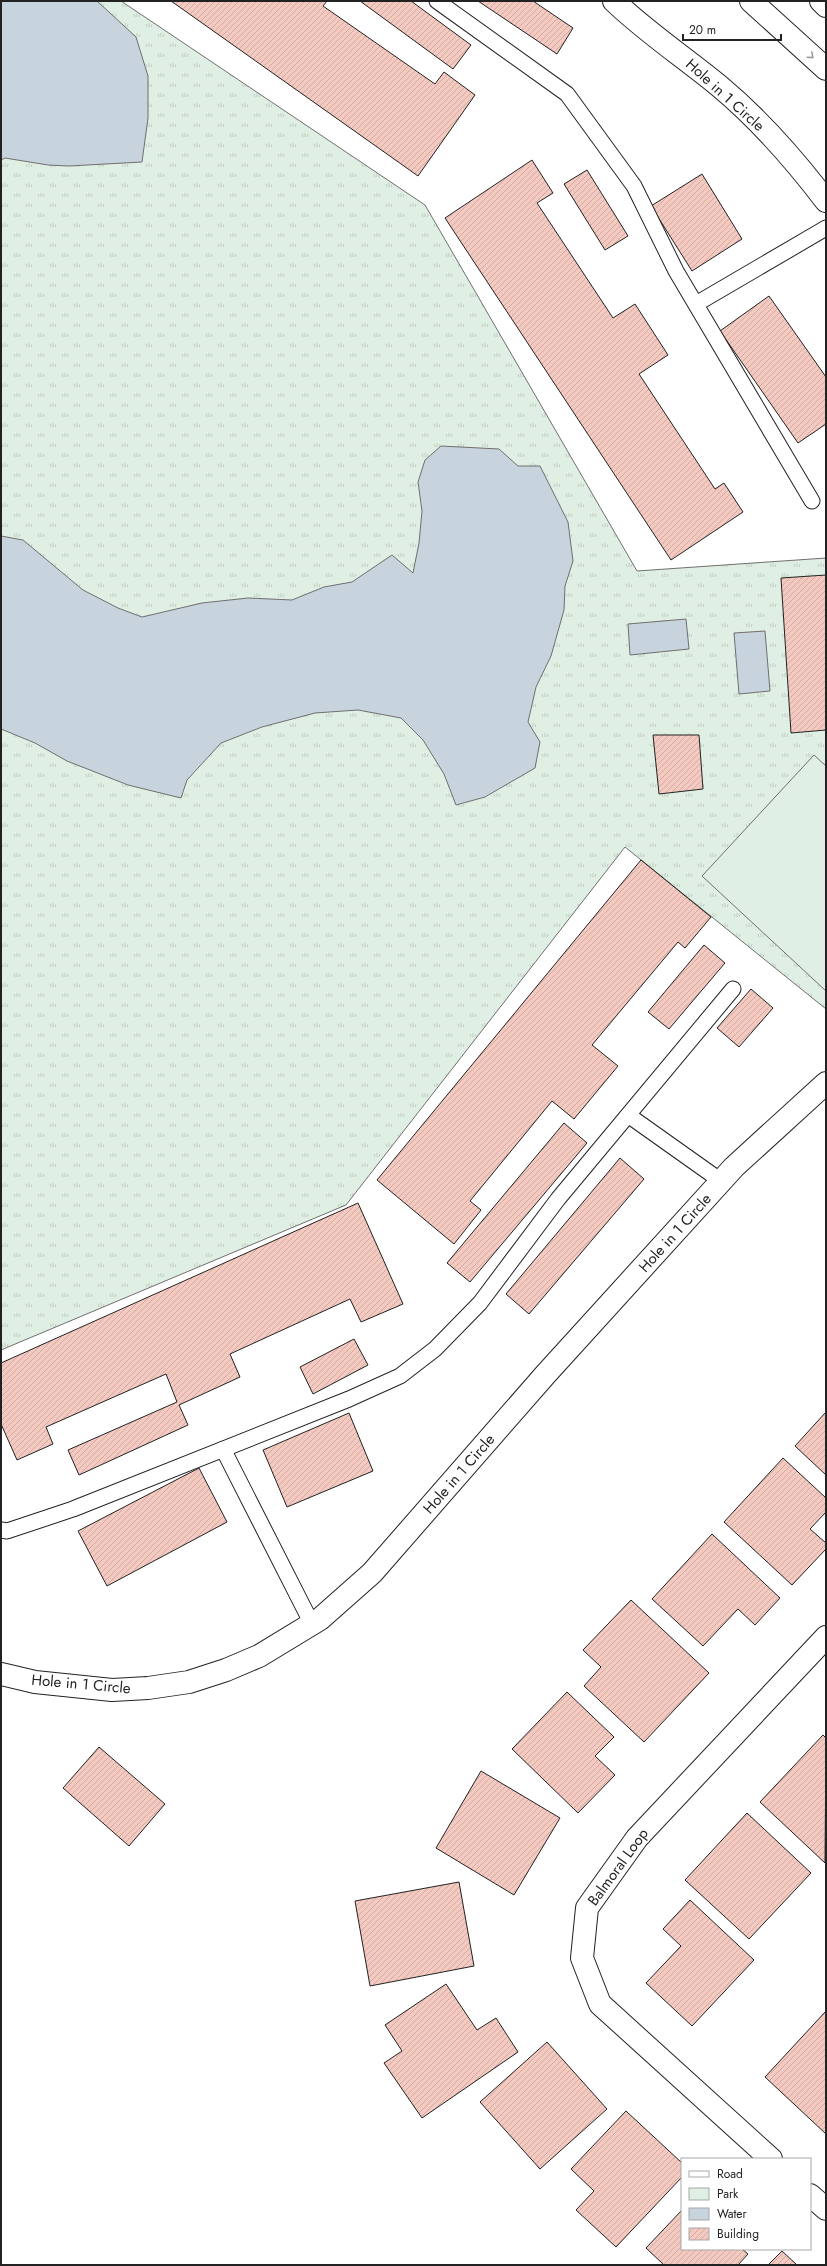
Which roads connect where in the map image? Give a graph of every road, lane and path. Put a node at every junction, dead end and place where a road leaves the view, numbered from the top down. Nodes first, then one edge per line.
1 (436, 1) edge
2 (614, 1) edge
3 (751, 1) edge
4 (821, 1) edge
5 (826, 6) edge
6 (826, 69) edge
7 (826, 201) edge
8 (826, 228) edge
9 (696, 304) junction
10 (812, 501) dead end
11 (733, 989) dead end
12 (826, 1083) edge
13 (628, 1115) junction
14 (721, 1181) junction
15 (223, 1449) junction
16 (1, 1530) edge
17 (312, 1624) junction
18 (826, 1637) edge
19 (1, 1674) edge
20 (770, 2158) edge
21 (811, 2196) edge
22 (826, 2209) edge

1 - 9 lane
2 - 7 street, Hole in 1 Circle
3 -> 6 street
4 - 5 street
8 - 9 lane
9 - 10 lane
11 - 13 lane
12 - 14 street, Hole in 1 Circle
13 - 14 lane
13 - 15 lane
14 - 17 street, Hole in 1 Circle
15 - 16 lane
15 - 17 lane
17 - 19 street, Hole in 1 Circle
18 - 20 street, Balmoral Loop
21 - 22 street

